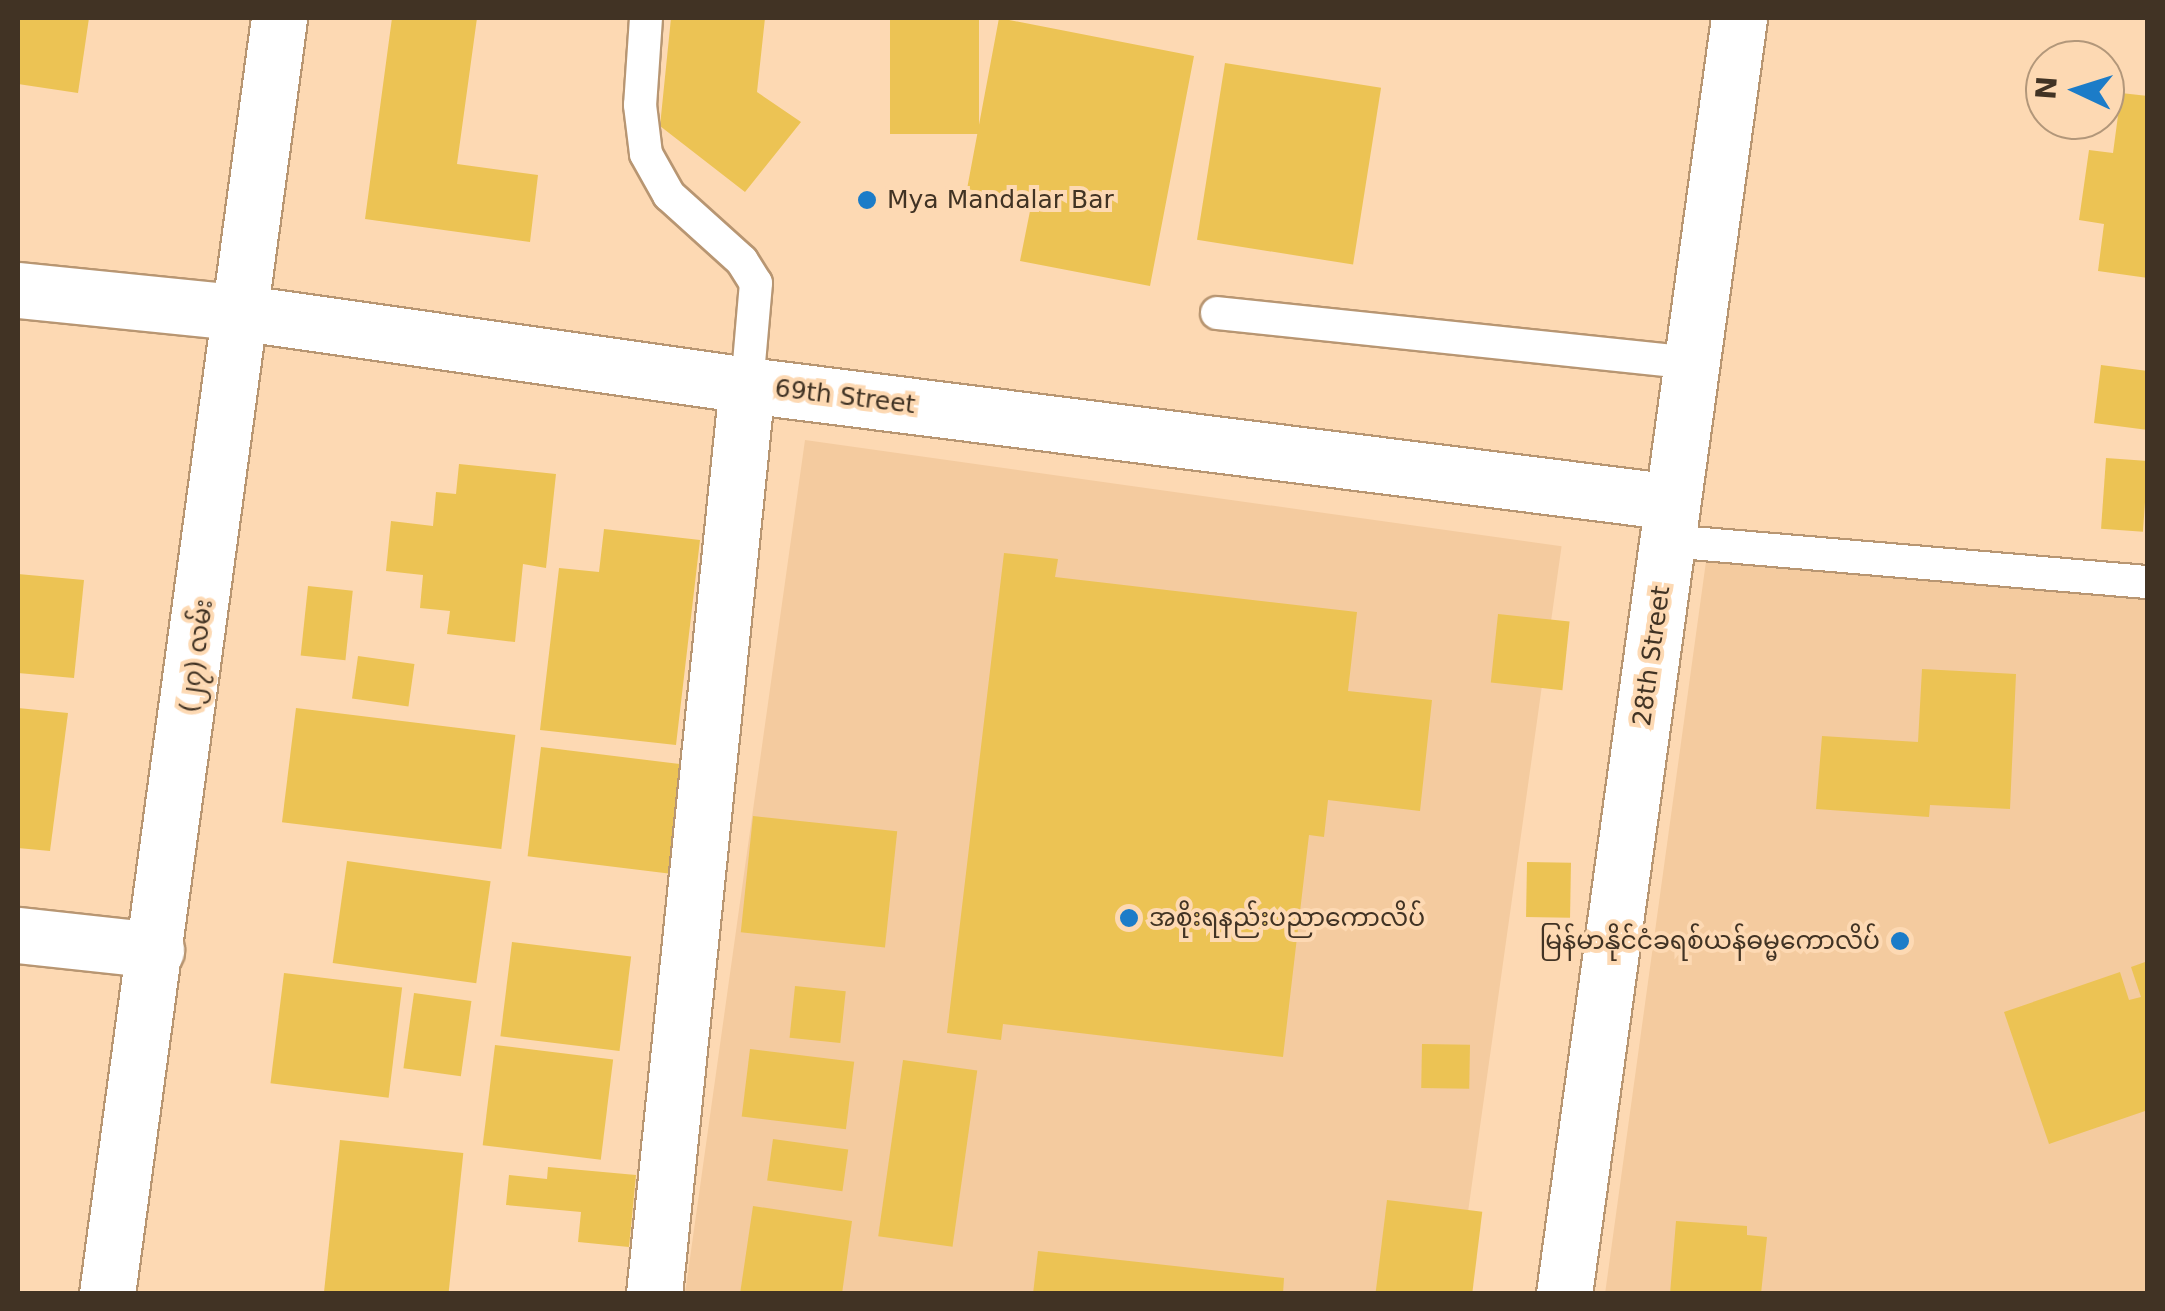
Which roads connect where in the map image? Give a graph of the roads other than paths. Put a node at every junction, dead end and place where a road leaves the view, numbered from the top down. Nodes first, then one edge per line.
1 (279, 18) edge
2 (646, 18) edge
3 (1739, 18) edge
4 (18, 290) edge
5 (244, 313) junction
6 (1218, 313) dead end
7 (1692, 363) junction
8 (747, 385) junction
9 (1670, 522) junction
10 (2148, 582) edge
11 (18, 935) edge
12 (156, 950) junction
13 (107, 1294) edge
14 (654, 1294) edge
15 (1564, 1294) edge

1 - 5 street, (၂၇) လမ်း
2 - 8 lane
3 - 7 street, 28th Street
4 - 5 street, 69th Street
5 - 8 street, 69th Street
5 - 12 street, (၂၇) လမ်း
6 - 7 lane
7 - 9 street, 28th Street
8 - 9 street, 69th Street
8 - 14 street
9 - 10 lane
9 - 15 street, 28th Street
11 - 12 street
12 - 13 street, (၂၇) လမ်း

